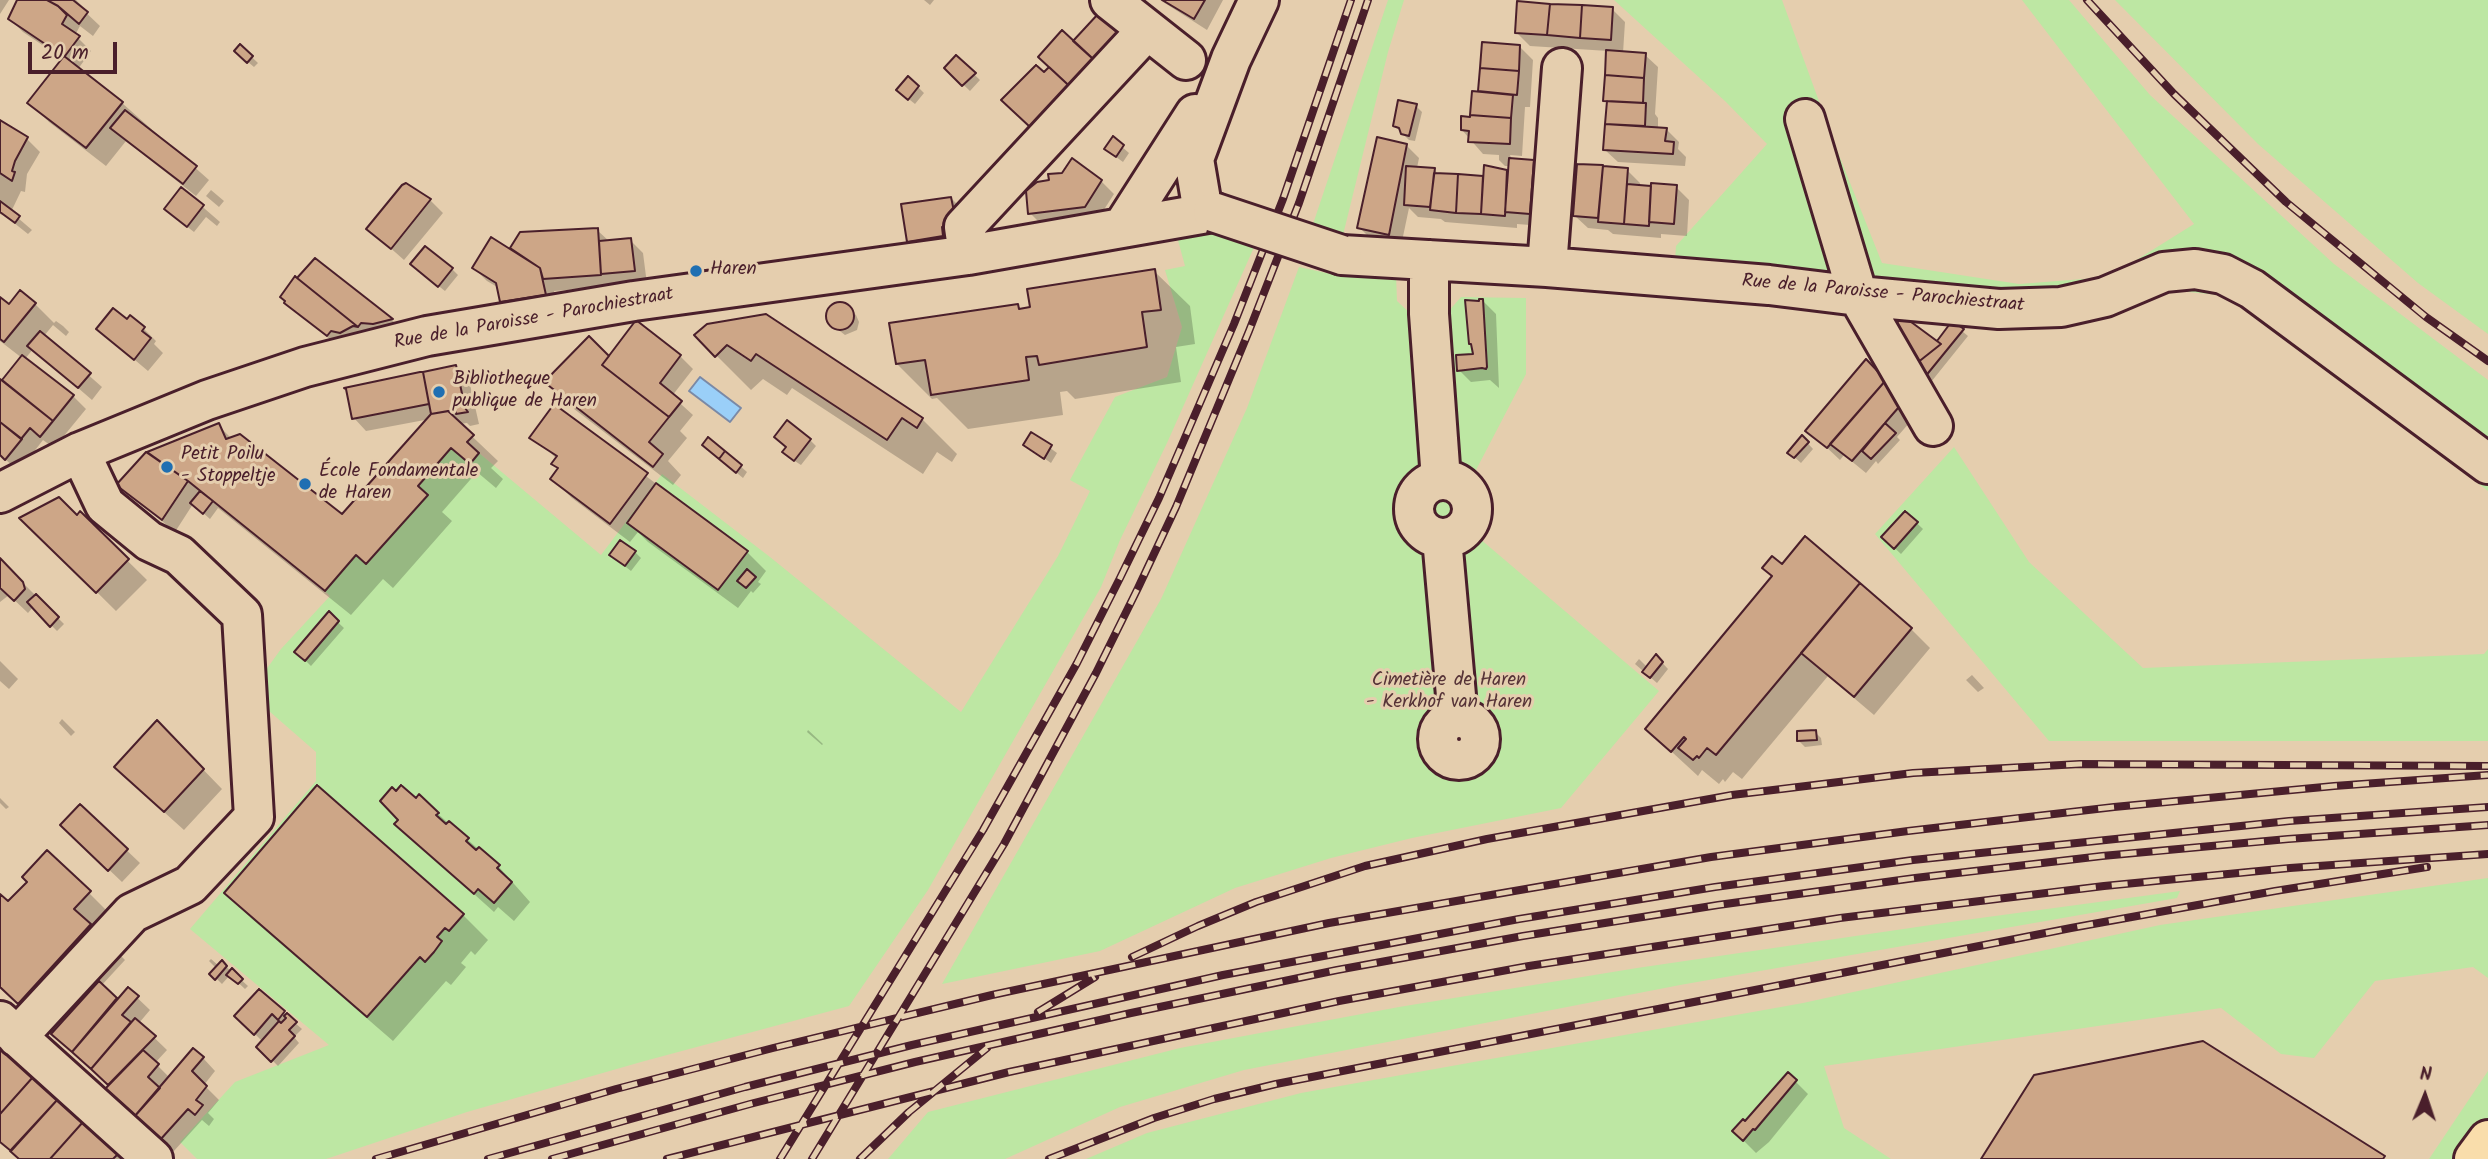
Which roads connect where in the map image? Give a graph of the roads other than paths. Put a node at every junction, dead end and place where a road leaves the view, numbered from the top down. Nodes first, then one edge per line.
1 (1110, 0) edge
2 (1259, 0) edge
3 (1147, 30) junction
4 (1231, 59) junction
5 (1186, 60) dead end
6 (1562, 68) dead end
7 (1805, 119) dead end
8 (1208, 212) junction
9 (1122, 228) junction
10 (968, 255) junction
11 (1429, 260) junction
12 (1547, 267) junction
13 (1858, 296) junction
14 (1933, 426) dead end
15 (80, 452) junction
16 (2488, 464) edge
17 (0, 493) edge
18 (1459, 776) dead end
19 (8, 1029) edge
20 (2488, 1140) edge
21 (153, 1159) edge
22 (2474, 1159) edge

1 - 3 street
2 - 4 street
3 - 5 street
3 - 10 street
4 - 8 street
4 - 9 street
6 - 12 street
7 - 13 street
8 - 9 street, Rue de la Paroisse - Parochiestraat
8 - 11 street, Rue de la Paroisse - Parochiestraat, bridge
9 - 10 street, Rue de la Paroisse - Parochiestraat
10 - 15 street, Rue de la Paroisse - Parochiestraat
11 - 12 street, Rue de la Paroisse - Parochiestraat
11 - 18 street
12 - 13 street, Rue de la Paroisse - Parochiestraat
13 - 14 street
13 - 16 street, Rue de la Paroisse - Parochiestraat
15 - 17 street, Rue de la Paroisse - Parochiestraat
15 - 19 street
19 - 21 street
20 - 22 main road

